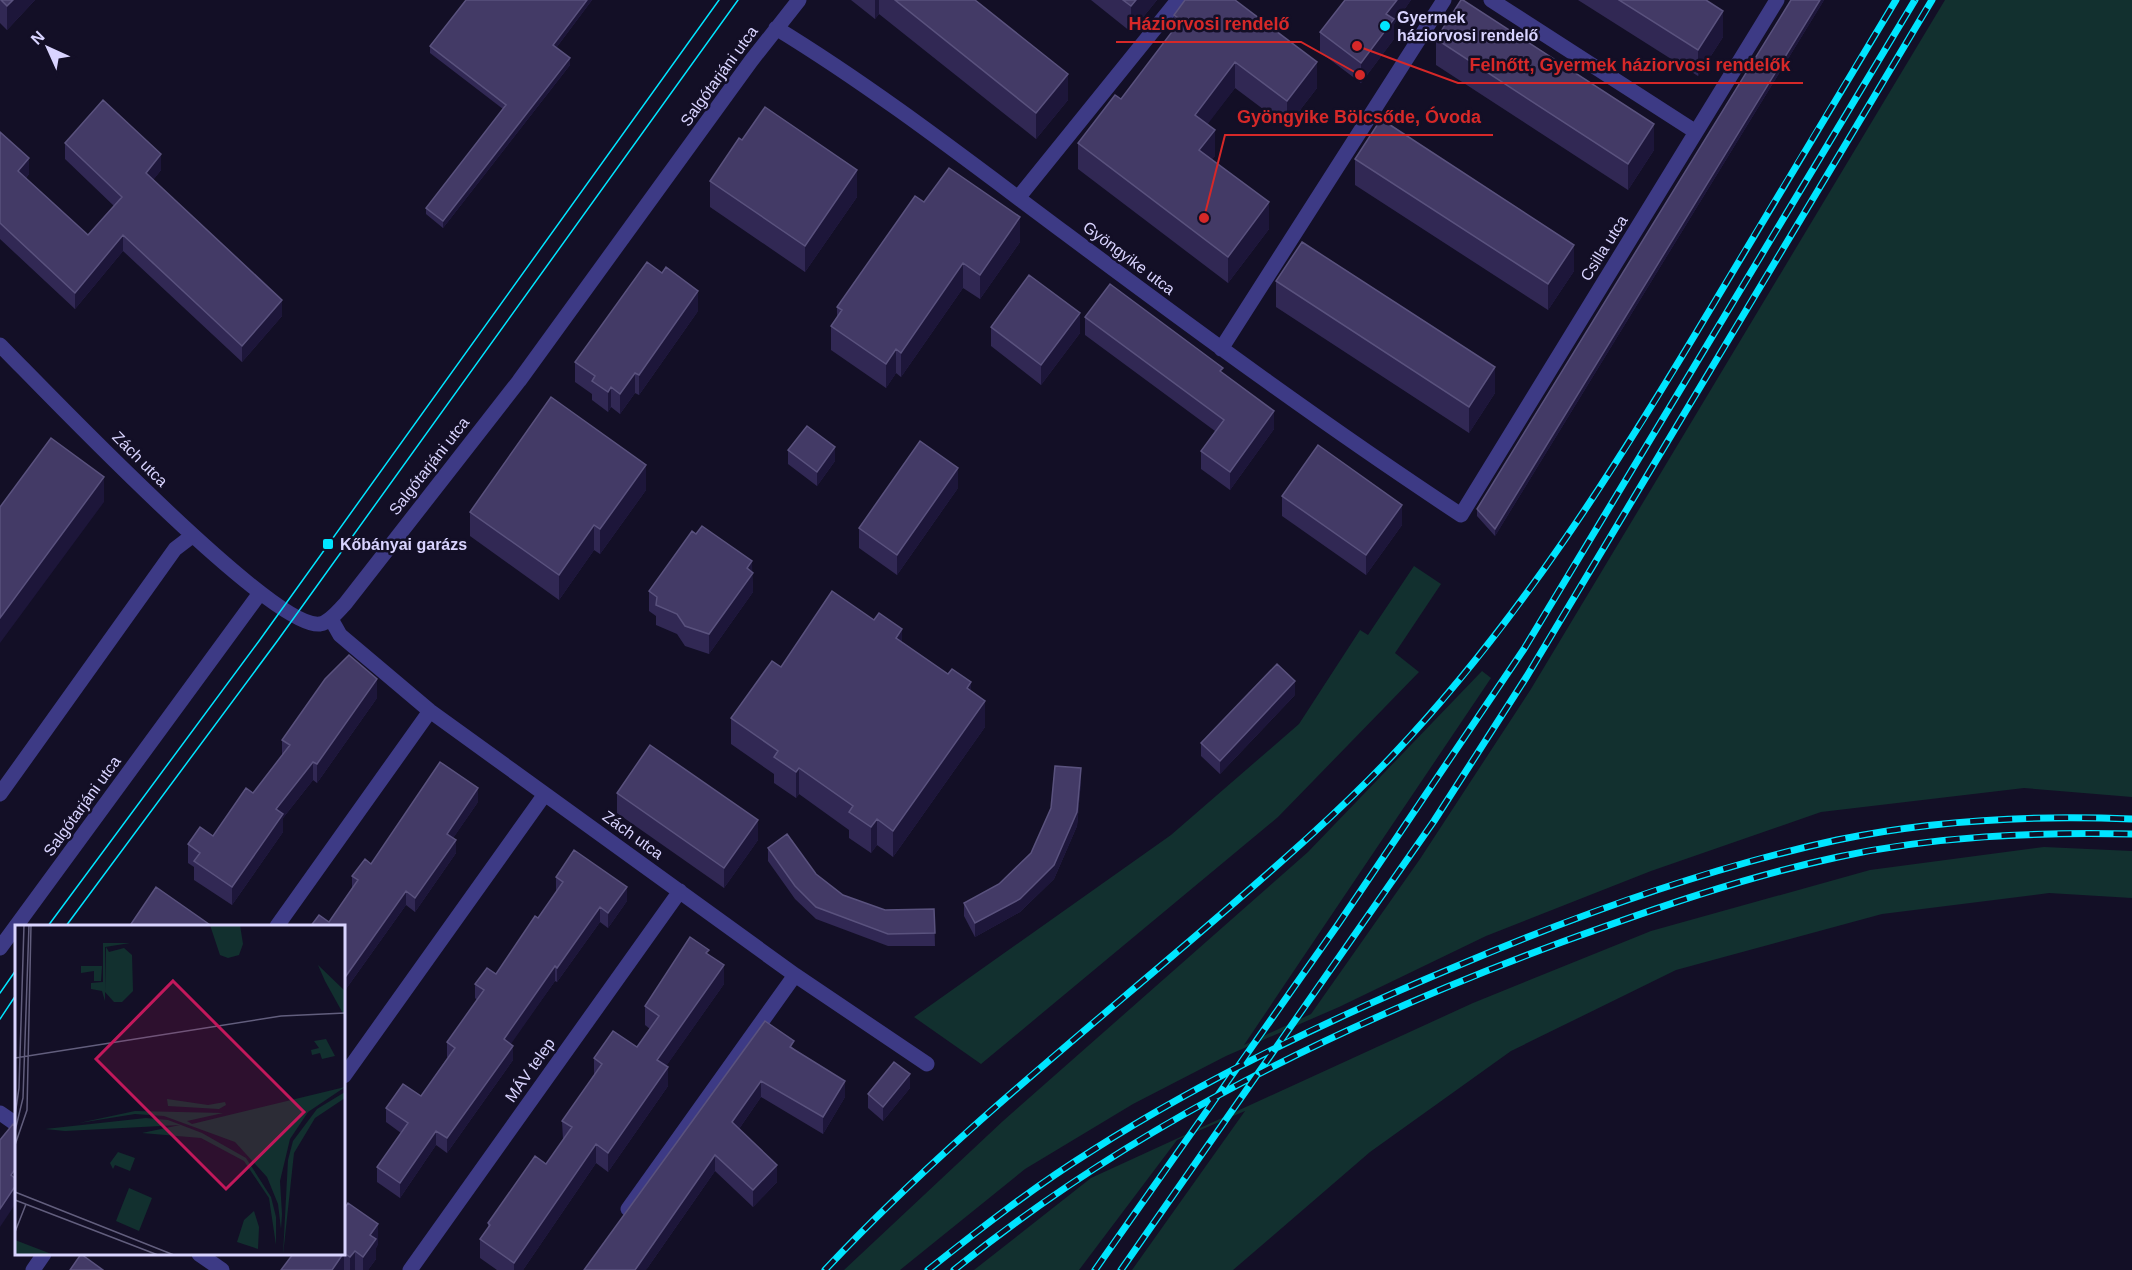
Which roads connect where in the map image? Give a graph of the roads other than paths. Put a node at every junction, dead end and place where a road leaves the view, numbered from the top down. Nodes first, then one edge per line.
1 (799, 0) edge
2 (1178, 0) edge
3 (1444, 0) edge
4 (1777, 0) edge
5 (1501, 3) edge
6 (776, 28) junction
7 (1696, 132) junction
8 (1018, 198) junction
9 (0, 345) edge
10 (1221, 349) junction
11 (1461, 516) joint
12 (192, 536) junction
13 (260, 592) junction
14 (331, 619) junction
15 (430, 711) junction
16 (0, 794) edge
17 (544, 794) junction
18 (680, 891) junction
19 (17, 925) edge
20 (278, 925) edge
21 (15, 927) edge
22 (0, 948) edge
23 (795, 975) junction
24 (927, 1064) dead end
25 (345, 1075) edge
26 (0, 1113) edge
27 (15, 1123) edge
28 (619, 1222) edge
29 (43, 1255) edge
30 (33, 1270) edge
31 (410, 1270) edge

1 - 6 street, Salgótarjáni utca
2 - 8 street
3 - 10 street
4 - 7 street, Csilla utca
5 - 7 street
6 - 8 street, Gyöngyike utca
6 - 14 street, Salgótarjáni utca
7 - 11 street, Csilla utca
8 - 10 street, Gyöngyike utca
9 - 12 street, Zách utca
10 - 11 street, Gyöngyike utca
12 - 13 street, Zách utca
12 - 16 street
13 - 14 street
13 - 19 street, Salgótarjáni utca
14 - 15 street, Zách utca
15 - 17 street, Zách utca
15 - 20 street
17 - 18 street, Zách utca
17 - 25 street
18 - 23 street, Zách utca
18 - 31 street, MÁV telep
21 - 22 street, Salgótarjáni utca
23 - 24 street, Zách utca
23 - 28 street
26 - 27 street
29 - 30 street

